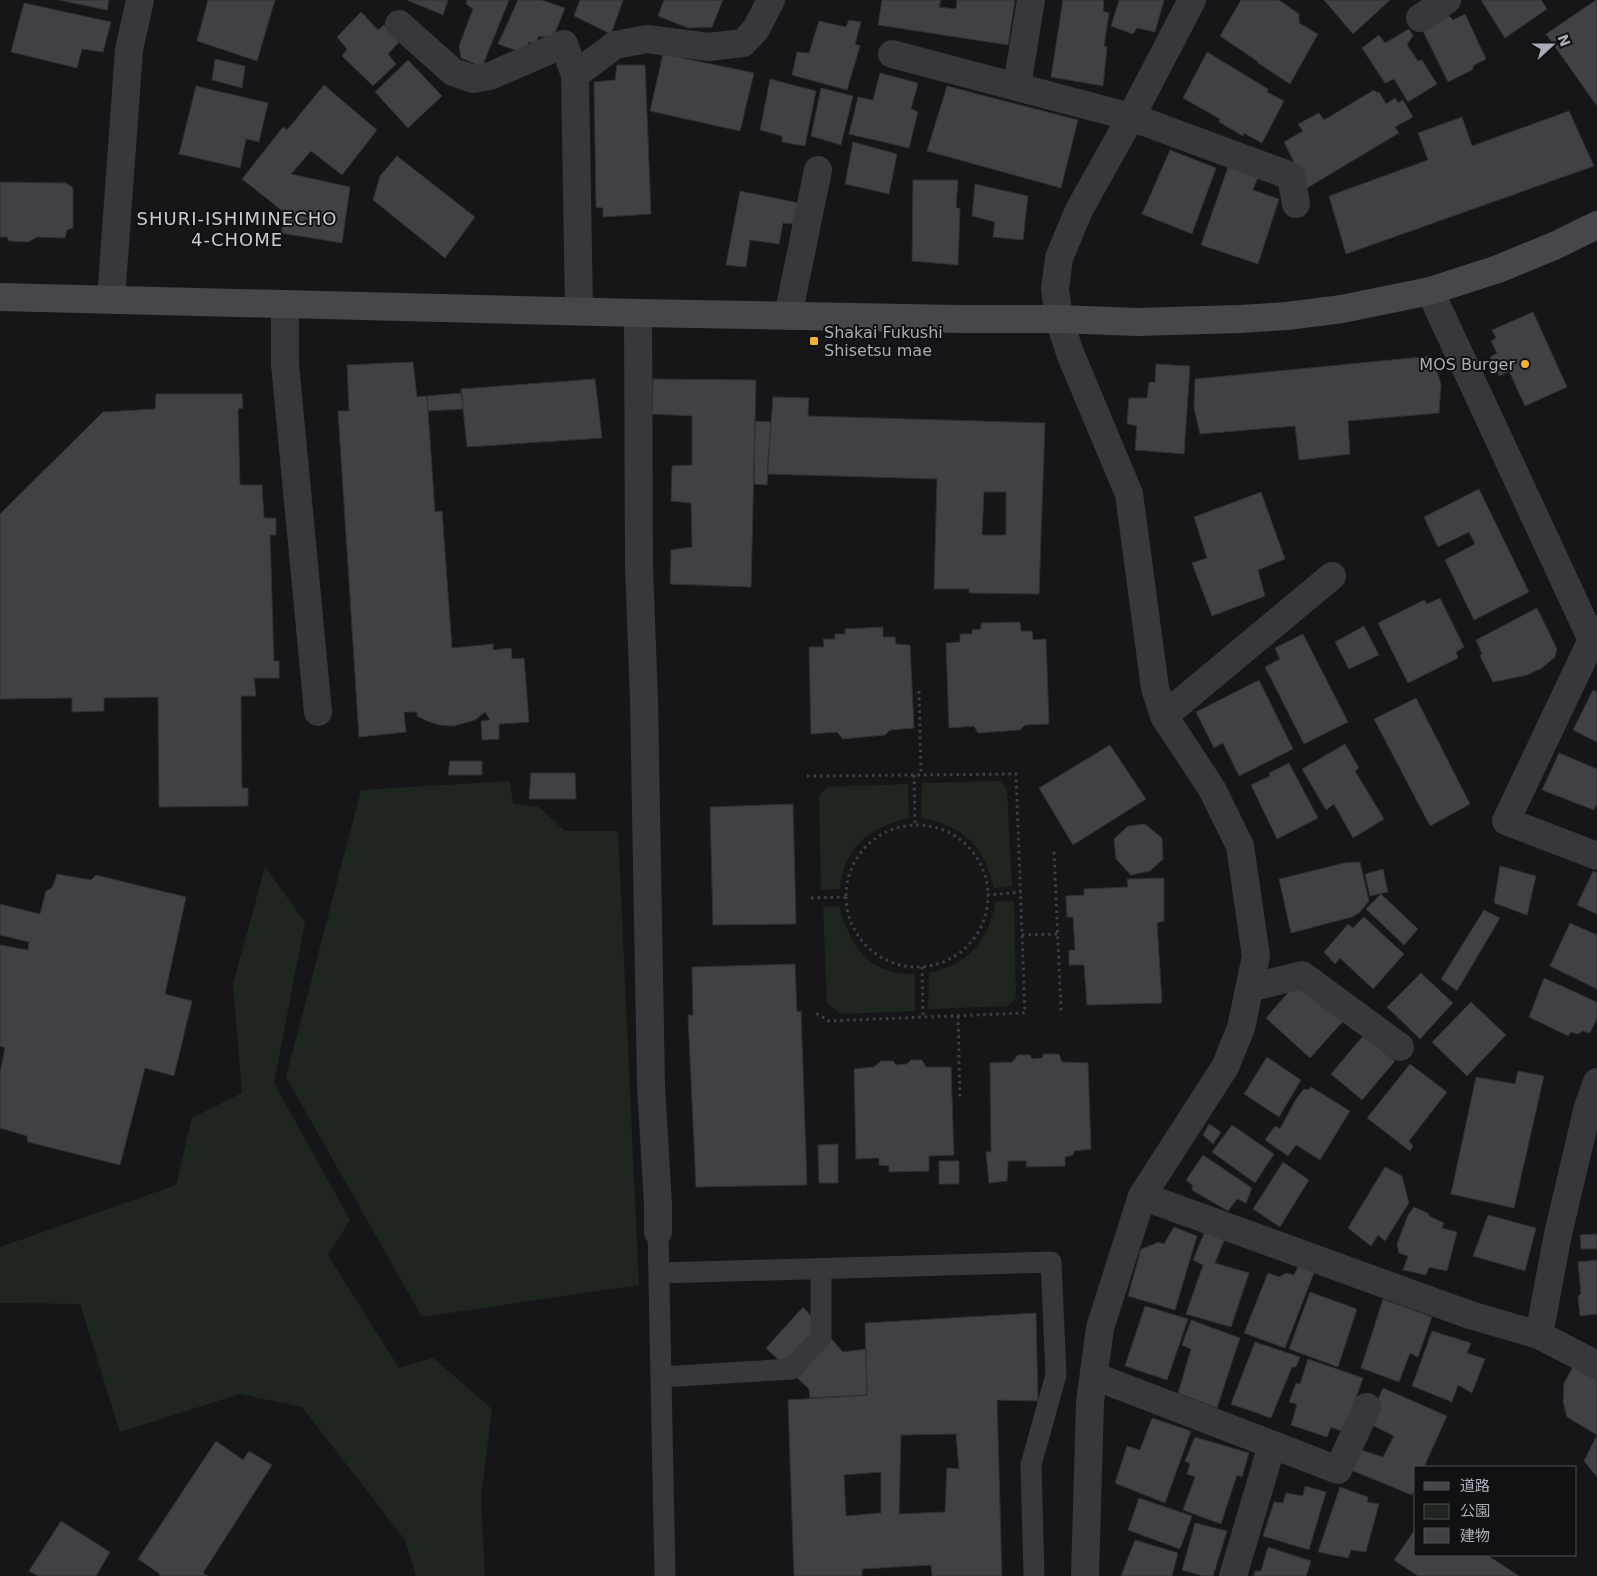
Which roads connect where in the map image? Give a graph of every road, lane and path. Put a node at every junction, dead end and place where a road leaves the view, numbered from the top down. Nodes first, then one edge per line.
1 (140, 0) edge
2 (771, 0) edge
3 (1031, 0) edge
4 (1192, 0) edge
5 (1448, 0) edge
6 (1420, 18) dead end
7 (399, 24) dead end
8 (892, 54) dead end
9 (575, 75) junction
10 (1018, 86) junction
11 (1131, 117) junction
12 (818, 170) dead end
13 (1296, 204) dead end
14 (1597, 225) edge
15 (1430, 292) junction
16 (0, 298) edge
17 (111, 299) junction
18 (285, 304) junction
19 (579, 311) junction
20 (638, 313) junction
21 (788, 316) junction
22 (1059, 320) junction
23 (1332, 576) dead end
24 (1594, 634) edge
25 (919, 691) dead end
26 (318, 712) dead end
27 (1164, 716) junction
28 (914, 775) junction
29 (921, 775) junction
30 (807, 776) dead end
31 (915, 825) junction
32 (1054, 852) dead end
33 (1597, 856) edge
34 (1021, 892) junction
35 (987, 896) junction
36 (845, 897) junction
37 (811, 898) dead end
38 (1057, 934) junction
39 (1022, 935) junction
40 (922, 967) junction
41 (1248, 988) junction
42 (1061, 1011) dead end
43 (814, 1012) dead end
44 (958, 1016) junction
45 (923, 1017) junction
46 (1400, 1046) dead end
47 (1597, 1082) edge
48 (960, 1098) dead end
49 (1142, 1196) junction
50 (658, 1232) joint
51 (821, 1269) junction
52 (660, 1274) junction
53 (1539, 1335) junction
54 (1597, 1364) edge
55 (1094, 1376) junction
56 (662, 1377) junction
57 (1367, 1407) dead end
58 (1272, 1445) junction
59 (665, 1576) edge
60 (1034, 1576) edge
61 (1085, 1576) edge
62 (1232, 1576) edge

1 - 17 street
2 - 9 street
3 - 10 street
4 - 11 street
5 - 6 street
7 - 9 street
8 - 10 street
9 - 19 street
10 - 11 street
11 - 13 street
11 - 22 street
12 - 21 street
14 - 15 street
15 - 22 street
15 - 24 street
16 - 17 street
17 - 18 street
18 - 19 street
18 - 26 street
19 - 20 street
20 - 21 street
20 - 50 street
21 - 22 street
22 - 27 street
23 - 27 street
24 - 33 street
25 - 29 path
27 - 41 street
28 - 29 path
28 - 30 path
28 - 31 path
29 - 34 path
31 - 35 path
31 - 36 path
32 - 38 path
34 - 35 path
34 - 39 path
35 - 40 path
36 - 37 path
36 - 40 path
38 - 39 path
38 - 42 path
39 - 44 path
40 - 45 path
41 - 46 street
41 - 49 street
43 - 45 path
44 - 45 path
44 - 48 path
47 - 53 street
49 - 53 street
49 - 55 street
50 - 52 lane
51 - 52 lane
51 - 56 lane
51 - 60 lane
52 - 56 lane
53 - 54 street
55 - 58 street
55 - 61 street
56 - 59 lane
57 - 58 street
58 - 62 street

